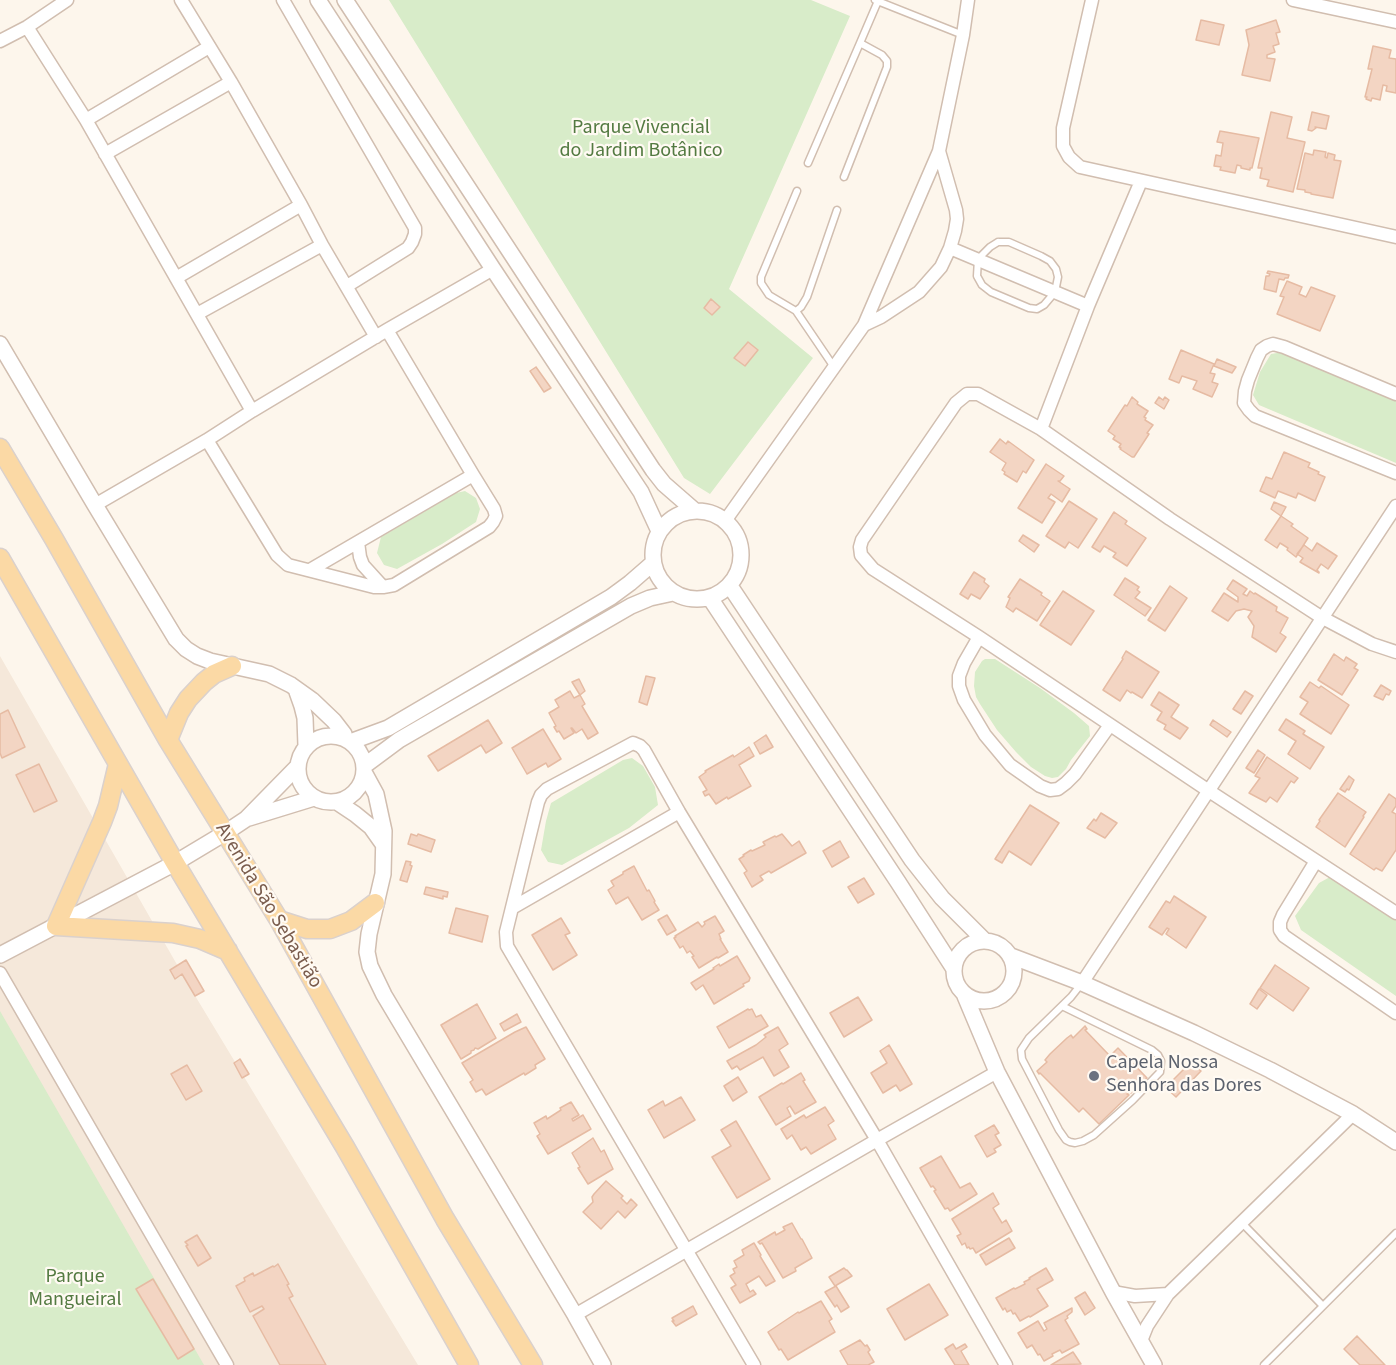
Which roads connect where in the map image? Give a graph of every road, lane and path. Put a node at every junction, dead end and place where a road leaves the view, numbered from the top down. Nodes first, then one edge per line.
1 (68, 0) edge
2 (181, 0) edge
3 (283, 0) edge
4 (318, 0) edge
5 (345, 0) edge
6 (968, 0) edge
7 (1092, 0) edge
8 (1293, 0) edge
9 (876, 1) edge
10 (1396, 22) edge
11 (27, 27) junction
12 (963, 35) junction
13 (0, 41) edge
14 (860, 43) junction
15 (209, 47) junction
16 (231, 82) junction
17 (86, 120) junction
18 (939, 151) junction
19 (105, 154) junction
20 (808, 163) dead end
21 (844, 177) dead end
22 (1141, 181) junction
23 (797, 191) dead end
24 (301, 205) junction
25 (837, 210) dead end
26 (1396, 237) edge
27 (322, 245) junction
28 (950, 248) junction
29 (978, 259) junction
30 (493, 269) junction
31 (176, 278) junction
32 (347, 286) junction
33 (1054, 292) junction
34 (1088, 306) junction
35 (796, 311) junction
36 (197, 314) junction
37 (864, 325) junction
38 (381, 333) junction
39 (0, 344) edge
40 (834, 366) junction
41 (1396, 394) edge
42 (252, 411) junction
43 (1041, 429) junction
44 (207, 440) junction
45 (0, 448) edge
46 (1396, 473) edge
47 (472, 475) junction
48 (94, 505) junction
49 (1396, 506) edge
50 (694, 511) junction
51 (725, 521) junction
52 (659, 531) junction
53 (358, 542) junction
54 (0, 558) edge
55 (653, 563) junction
56 (310, 570) junction
57 (730, 586) junction
58 (383, 587) junction
59 (673, 593) junction
60 (710, 598) junction
61 (1322, 617) junction
62 (979, 637) junction
63 (1396, 652) edge
64 (232, 666) junction
65 (296, 689) junction
66 (1110, 725) junction
67 (348, 740) junction
68 (168, 741) junction
69 (306, 746) junction
70 (118, 764) junction
71 (297, 768) junction
72 (364, 769) junction
73 (1209, 791) junction
74 (314, 798) junction
75 (337, 802) junction
76 (679, 812) junction
77 (246, 819) junction
78 (225, 833) junction
79 (383, 844) junction
80 (1316, 861) junction
81 (175, 863) junction
82 (375, 903) junction
83 (512, 908) junction
84 (1396, 913) edge
85 (279, 920) junction
86 (56, 926) junction
87 (985, 941) junction
88 (228, 951) junction
89 (0, 955) edge
90 (1011, 956) junction
91 (954, 969) junction
92 (0, 973) edge
93 (1083, 983) junction
94 (966, 996) junction
95 (1062, 1006) junction
96 (1396, 1012) edge
97 (997, 1072) junction
98 (1353, 1113) junction
99 (876, 1140) junction
100 (1396, 1142) edge
101 (1242, 1222) junction
102 (1396, 1233) edge
103 (686, 1250) junction
104 (1113, 1292) junction
105 (1168, 1294) junction
106 (1323, 1306) junction
107 (575, 1315) junction
108 (1141, 1341) junction
109 (227, 1365) edge
110 (469, 1365) edge
111 (533, 1365) edge
112 (603, 1365) edge
113 (754, 1365) edge
114 (1006, 1365) edge
115 (1154, 1365) edge
116 (1264, 1365) edge

1 - 11 street
2 - 15 street
3 - 32 street
4 - 30 street
5 - 50 street
6 - 12 street
7 - 22 street
8 - 10 street
9 - 12 lane
9 - 14 lane
11 - 13 street
11 - 17 street
12 - 18 street
14 - 20 lane
14 - 21 lane
15 - 16 street
15 - 17 street
16 - 19 street
16 - 24 street
17 - 19 street
18 - 28 street
18 - 37 street
19 - 31 street
22 - 26 street
22 - 34 street
23 - 35 lane
24 - 27 street
24 - 31 street
25 - 35 lane
27 - 32 street
27 - 36 street
28 - 29 street
28 - 37 street
29 - 33 street
29 - 33 lane
29 - 33 lane
30 - 38 street
30 - 52 street
31 - 36 street
32 - 38 street
33 - 34 street
34 - 43 street
35 - 40 lane
36 - 42 street
37 - 40 street
38 - 42 street
38 - 47 street
39 - 48 street
40 - 51 street
41 - 46 street
42 - 44 street
43 - 61 street
43 - 62 street
44 - 48 street
44 - 56 street
45 - 68 main road, Avenida São Sebastião
47 - 53 street
47 - 58 street
48 - 64 street
49 - 61 street
50 - 51 street
50 - 52 street
51 - 57 street
52 - 55 street
53 - 56 street
53 - 58 street
54 - 70 main road
55 - 59 street
55 - 67 street
56 - 58 street
57 - 60 street
57 - 87 street
59 - 60 street
59 - 72 street
60 - 91 street
61 - 63 street
61 - 73 street
62 - 66 street
62 - 66 street
64 - 65 street
64 - 68 main road
65 - 67 street
65 - 69 street
66 - 73 street
67 - 69 street
67 - 72 street
68 - 78 main road, Avenida São Sebastião
69 - 71 street
70 - 81 main road
70 - 86 main road
71 - 74 street
71 - 77 street
72 - 75 street
72 - 79 street
73 - 80 street
73 - 93 street
74 - 75 street
74 - 77 street
75 - 79 street
76 - 83 street
76 - 83 street
76 - 99 street
77 - 78 street
78 - 81 street
78 - 85 main road, Avenida São Sebastião
79 - 82 street
80 - 84 street
80 - 96 street
81 - 86 street
81 - 88 main road
82 - 85 main road
82 - 107 street
83 - 103 street
85 - 111 main road, Avenida São Sebastião
86 - 88 main road
86 - 89 street
87 - 90 street
87 - 91 street
88 - 110 main road
90 - 93 street
90 - 94 street
91 - 94 street
92 - 109 street
93 - 95 lane
93 - 98 street
94 - 97 street
95 - 95 lane
97 - 99 street
97 - 104 street
98 - 100 street
98 - 101 street
99 - 103 street
99 - 114 street
101 - 105 street
101 - 106 lane
102 - 106 lane
103 - 107 street
103 - 113 street
104 - 105 street
104 - 108 street
105 - 108 street
106 - 116 lane
107 - 112 street
108 - 115 street

